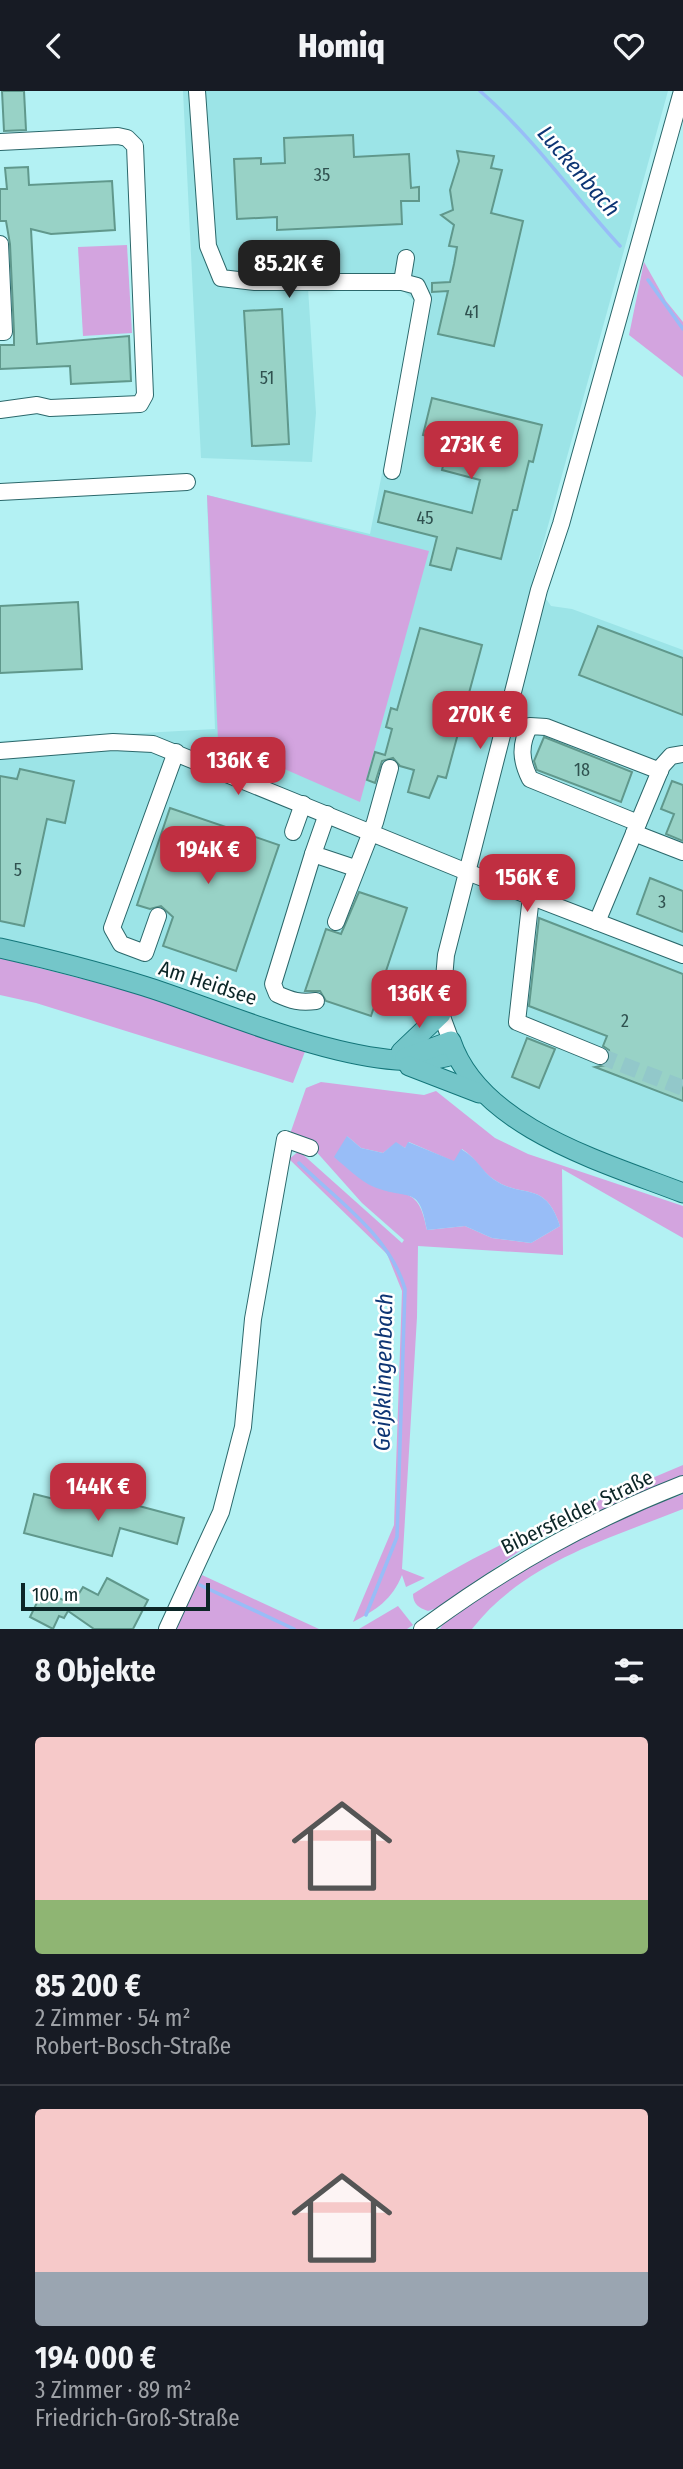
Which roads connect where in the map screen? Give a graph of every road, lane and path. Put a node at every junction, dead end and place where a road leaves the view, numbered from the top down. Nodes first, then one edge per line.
1 (197, 91) edge
2 (682, 91) edge
3 (0, 142) edge
4 (0, 243) edge
5 (406, 258) dead end
6 (402, 282) junction
7 (0, 332) edge
8 (0, 410) edge
9 (392, 471) dead end
10 (187, 482) dead end
11 (0, 492) edge
12 (0, 751) edge
13 (176, 752) junction
14 (683, 754) edge
15 (390, 768) dead end
16 (660, 771) junction
17 (303, 804) junction
18 (327, 814) junction
19 (636, 828) junction
20 (293, 832) dead end
21 (369, 832) junction
22 (683, 852) edge
23 (313, 854) junction
24 (355, 868) junction
25 (469, 873) junction
26 (531, 896) junction
27 (158, 916) dead end
28 (336, 922) dead end
29 (597, 922) junction
30 (0, 948) edge
31 (683, 955) edge
32 (316, 1001) dead end
33 (441, 1014) junction
34 (453, 1048) junction
35 (600, 1056) tunnel mouth
36 (396, 1060) junction
37 (486, 1095) junction
38 (310, 1148) dead end
39 (683, 1193) edge
40 (683, 1484) edge
41 (167, 1629) edge
42 (422, 1629) edge

1 - 6 street
2 - 25 street
3 - 8 street
4 - 7 street
5 - 6 street
6 - 9 street
10 - 11 street
12 - 13 street
13 - 17 street
13 - 27 street
14 - 16 street
15 - 21 street
16 - 19 street
16 - 19 street
17 - 18 street
17 - 20 street
18 - 21 street
18 - 23 street
19 - 22 street
19 - 29 street
21 - 24 street
21 - 25 street
23 - 24 street
23 - 32 street
24 - 28 street
25 - 26 street
25 - 33 street
26 - 29 street
26 - 35 street
29 - 31 street
30 - 36 main road, Am Heidsee
33 - 34 street
33 - 36 main road
34 - 36 main road, Am Heidsee
34 - 37 main road
36 - 37 main road
37 - 39 main road
38 - 41 street
40 - 42 street, Bibersfelder Straße

